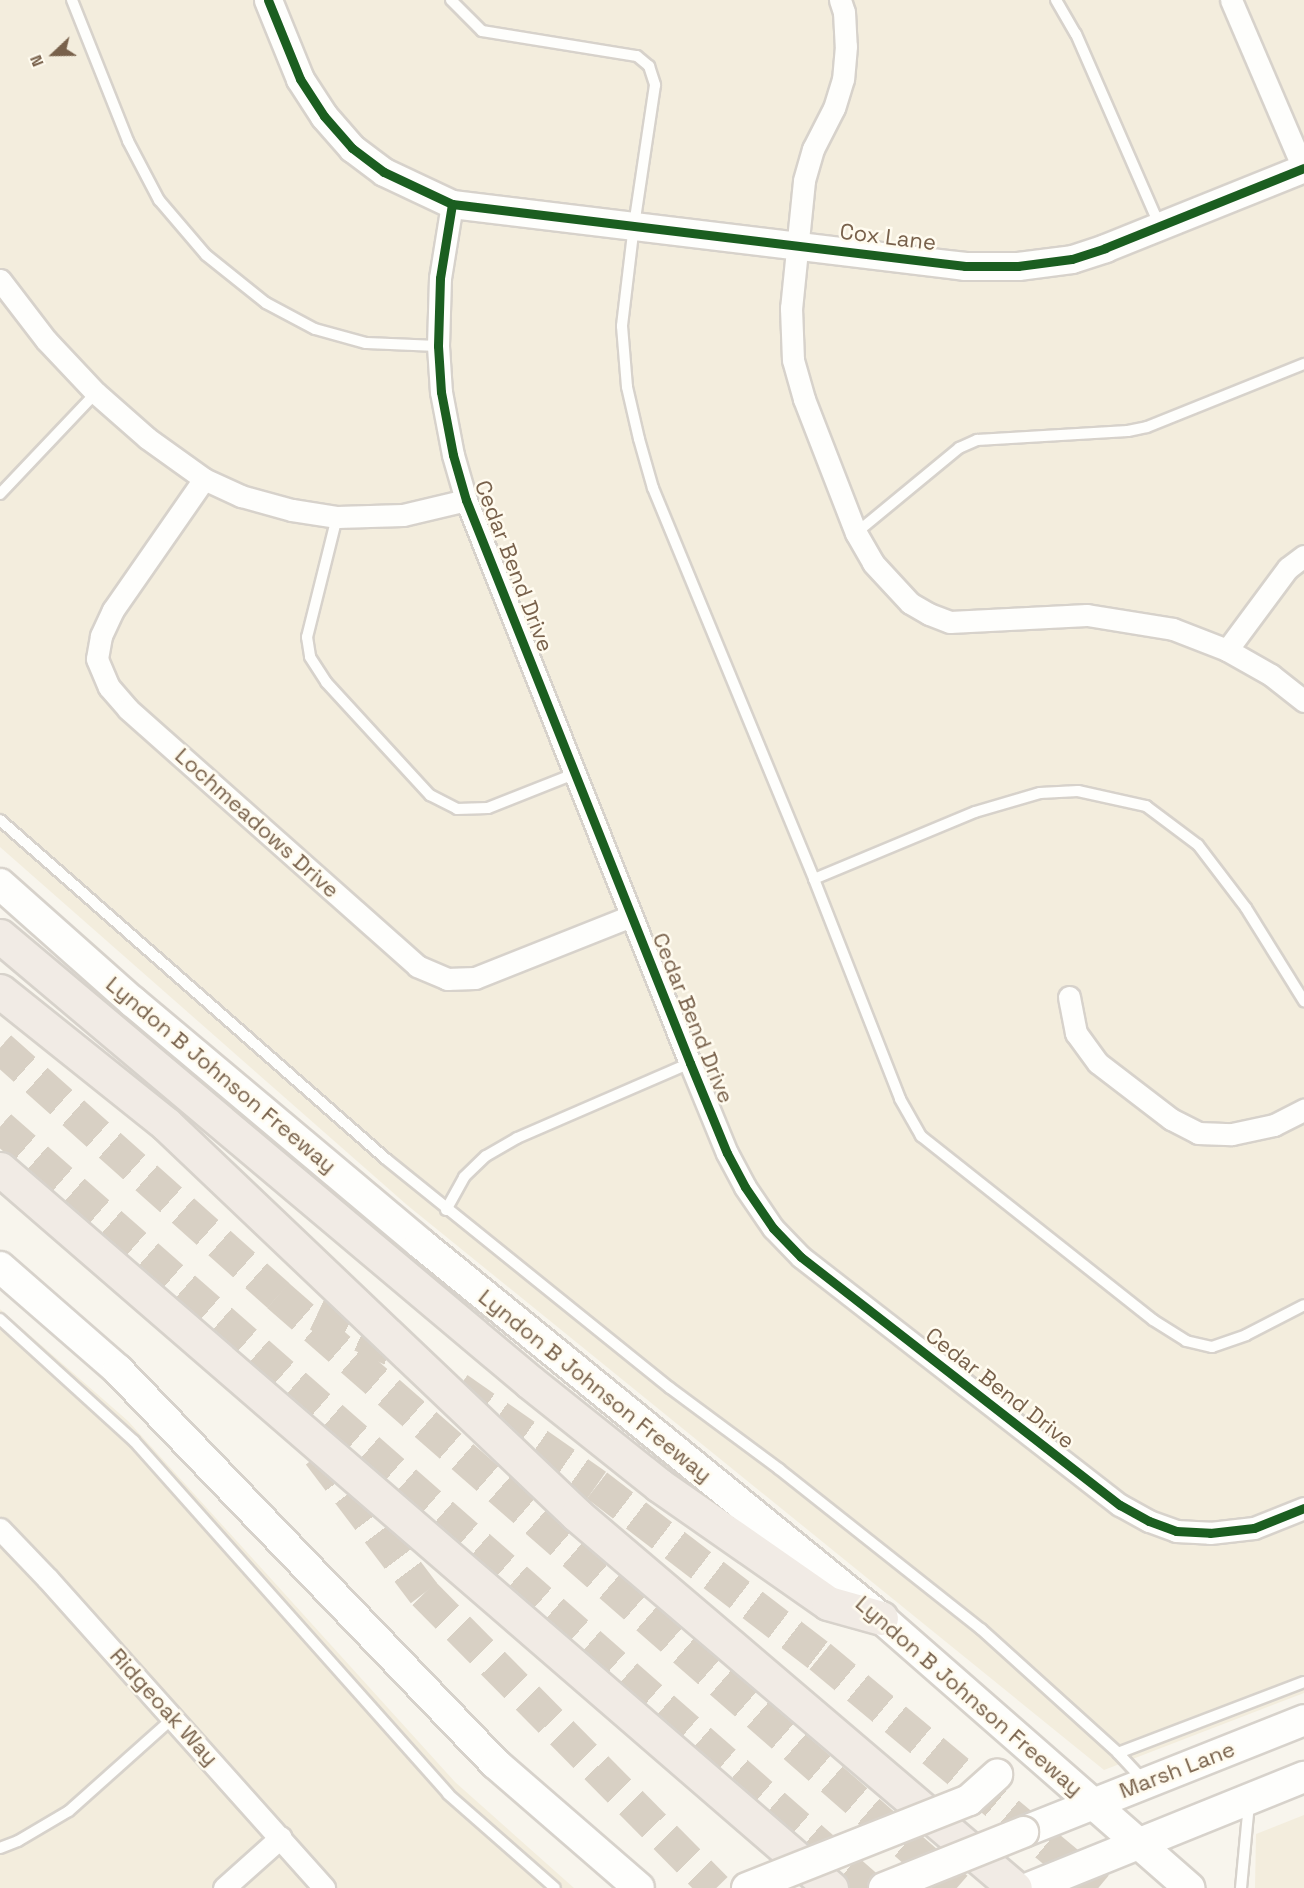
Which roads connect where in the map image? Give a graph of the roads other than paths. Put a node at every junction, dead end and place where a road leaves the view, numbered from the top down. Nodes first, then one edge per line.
1 (72, 0) edge
2 (268, 0) edge
3 (451, 0) edge
4 (840, 0) edge
5 (1056, 0) edge
6 (1231, 0) edge
7 (1303, 168) edge
8 (452, 204) junction
9 (634, 225) junction
10 (1160, 226) junction
11 (796, 244) junction
12 (2, 289) edge
13 (438, 346) junction
14 (1304, 364) edge
15 (96, 393) junction
16 (204, 479) junction
17 (0, 494) edge
18 (466, 500) junction
19 (337, 517) junction
20 (856, 533) junction
21 (1304, 556) edge
22 (1227, 650) junction
23 (1304, 701) edge
24 (574, 774) junction
25 (0, 820) edge
26 (814, 879) junction
27 (0, 884) edge
28 (631, 916) junction
29 (0, 936) edge
30 (0, 991) edge
31 (1069, 997) dead end
32 (1304, 1001) edge
33 (690, 1063) junction
34 (1304, 1110) edge
35 (0, 1169) edge
36 (446, 1210) junction
37 (0, 1268) edge
38 (1304, 1305) edge
39 (0, 1319) edge
40 (1304, 1508) edge
41 (0, 1529) edge
42 (881, 1618) junction
43 (1304, 1682) edge
44 (173, 1718) junction
45 (996, 1719) junction
46 (1304, 1720) edge
47 (1118, 1753) junction
48 (1304, 1777) edge
49 (1146, 1783) junction
50 (1249, 1799) junction
51 (1093, 1803) junction
52 (281, 1837) junction
53 (1139, 1844) junction
54 (0, 1848) edge
55 (224, 1888) edge
56 (324, 1888) edge
57 (555, 1888) edge
58 (639, 1888) edge
59 (747, 1888) edge
60 (831, 1888) edge
61 (884, 1888) edge
62 (1014, 1888) edge
63 (1029, 1888) edge
64 (1189, 1888) edge
65 (1241, 1888) edge

1 - 13 lane
2 - 8 street, Cox Lane
3 - 9 lane
4 - 11 street
5 - 10 lane
6 - 7 street
7 - 10 street, Cox Lane
8 - 9 street, Cox Lane
8 - 13 street, Cedar Bend Drive
9 - 11 street, Cox Lane
9 - 26 lane
10 - 11 street, Cox Lane
11 - 20 street
12 - 15 street
13 - 18 street, Cedar Bend Drive
14 - 20 lane
15 - 16 street
15 - 17 lane
16 - 19 street
16 - 28 street, Lochmeadows Drive
18 - 19 street
18 - 24 street, Cedar Bend Drive
19 - 24 lane
20 - 22 street
21 - 22 street
22 - 23 street
24 - 28 street, Cedar Bend Drive
25 - 36 lane
26 - 32 lane
26 - 38 lane
27 - 42 main road, Lyndon B Johnson Freeway
28 - 33 street, Cedar Bend Drive
29 - 42 highway
30 - 62 highway
31 - 34 street
33 - 36 lane
33 - 40 street, Cedar Bend Drive
35 - 60 highway
36 - 47 lane
37 - 58 main road
39 - 57 lane
41 - 44 street, Ridgeoak Way
42 - 45 main road, Lyndon B Johnson Freeway
43 - 47 lane
44 - 52 street, Ridgeoak Way
44 - 54 lane
45 - 51 main road, Lyndon B Johnson Freeway
45 - 59 main road, bridge
46 - 49 main road, Marsh Lane
47 - 49 lane
48 - 50 main road
49 - 51 main road, Marsh Lane
50 - 53 main road
50 - 65 lane
51 - 53 main road, Lyndon B Johnson Freeway
51 - 61 main road, Marsh Lane, bridge
52 - 55 street
52 - 56 street, Ridgeoak Way
53 - 63 main road
53 - 64 main road, Lyndon B Johnson Freeway

